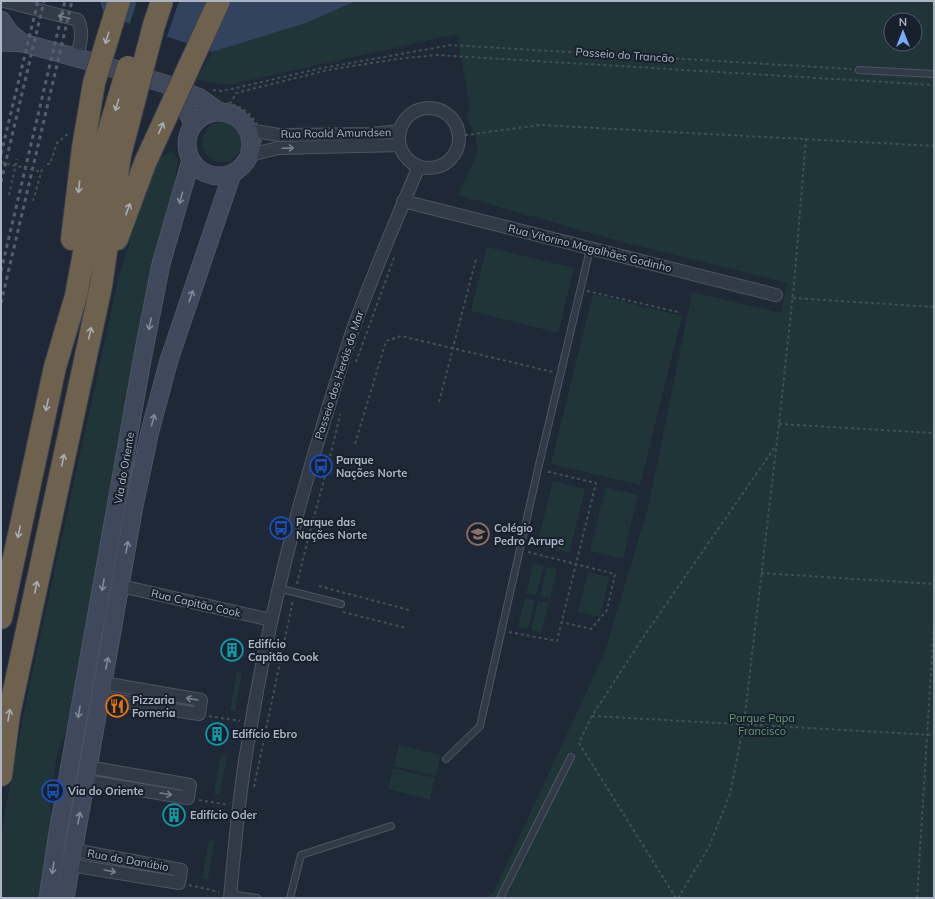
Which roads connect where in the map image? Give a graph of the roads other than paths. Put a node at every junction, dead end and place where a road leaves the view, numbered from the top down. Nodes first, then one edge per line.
1 (4, 1) edge
2 (119, 1) edge
3 (149, 1) edge
4 (162, 1) edge
5 (219, 1) edge
6 (1, 20) edge
7 (1, 42) edge
8 (23, 43) junction
9 (77, 58) junction
10 (859, 70) road end
11 (934, 74) edge
12 (169, 86) junction
13 (216, 102) junction
14 (191, 122) junction
15 (254, 131) junction
16 (400, 131) junction
17 (400, 145) junction
18 (102, 151) junction
19 (255, 154) junction
20 (190, 163) junction
21 (419, 166) junction
22 (231, 177) junction
23 (403, 201) junction
24 (590, 249) junction
25 (100, 286) junction
26 (776, 295) dead end
27 (109, 551) junction
28 (121, 586) junction
29 (278, 588) junction
30 (340, 604) dead end
31 (1, 618) edge
32 (96, 619) junction
33 (271, 620) junction
34 (101, 691) junction
35 (199, 714) road end
36 (571, 757) dead end
37 (446, 759) dead end
38 (1, 771) edge
39 (87, 774) junction
40 (188, 798) road end
41 (391, 826) dead end
42 (72, 857) junction
43 (179, 883) road end
44 (230, 896) edge
45 (48, 898) edge
46 (64, 898) edge
47 (257, 898) edge
48 (290, 898) edge
49 (500, 898) edge

9 -> 1 street
2 -> 18 highway, bridge
3 -> 18 highway, bridge
4 - 18 highway, bridge
25 -> 5 highway, bridge
6 - 8 street
7 - 8 street
8 - 9 street
9 - 12 street
10 - 11 lane
12 - 13 street
12 - 14 street
13 - 14 street
13 - 15 street
14 - 20 street
15 - 16 street, Rua Roald Amundsen
15 - 19 street
16 - 17 street
16 - 21 street
19 -> 17 street, Rua Roald Amundsen
17 - 21 street
18 - 25 highway
18 -> 31 highway
19 - 22 street
20 - 22 street
20 -> 27 street, Via do Oriente
21 - 23 street, Passeio dos Heróis do Mar
28 -> 22 street, Via do Oriente
23 - 24 street, Rua Vitorino Magalhães Godinho
23 - 29 street, Passeio dos Heróis do Mar
24 - 26 street, Rua Vitorino Magalhães Godinho
24 - 37 lane
38 -> 25 highway
27 - 28 street
27 -> 32 street, Via do Oriente
28 - 32 street
28 - 33 street, Rua Capitão Cook
34 -> 28 street, Via do Oriente
29 - 30 lane
29 - 33 street, Passeio dos Heróis do Mar
32 -> 45 street, Via do Oriente
33 - 44 street, Passeio dos Heróis do Mar
34 - 35 street
34 - 39 street, Via do Oriente
36 - 49 lane
39 - 40 street
42 -> 39 street, Via do Oriente
41 - 48 lane
42 - 43 street, Rua do Danúbio
42 - 46 street, Via do Oriente
44 - 47 lane

